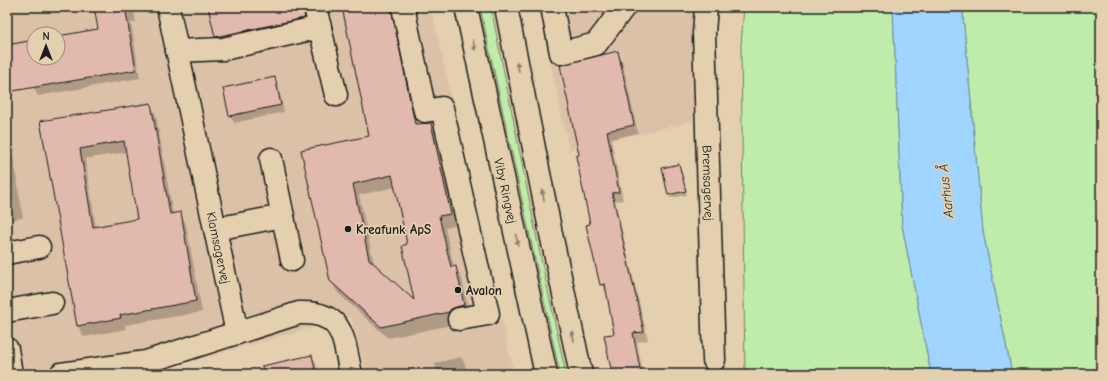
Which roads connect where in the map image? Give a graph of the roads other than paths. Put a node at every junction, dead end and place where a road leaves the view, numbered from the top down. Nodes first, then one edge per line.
1 (168, 7) edge
2 (403, 7) edge
3 (466, 7) edge
4 (506, 7) edge
5 (552, 7) edge
6 (624, 7) edge
7 (706, 7) edge
8 (317, 17) edge
9 (177, 51) junction
10 (336, 95) dead end
11 (271, 159) dead end
12 (283, 216) junction
13 (214, 229) junction
14 (39, 247) dead end
15 (7, 253) edge
16 (292, 260) dead end
17 (52, 303) dead end
18 (7, 311) edge
19 (458, 319) dead end
20 (236, 333) junction
21 (7, 349) edge
22 (714, 360) dead end
23 (12, 374) edge
24 (61, 374) edge
25 (351, 374) edge
26 (546, 374) edge
27 (581, 374) edge

1 - 9 street, Klamsagervej
2 - 19 street
3 -> 26 street, Viby Ringvej
27 -> 4 street
5 - 6 street
7 - 22 street, Bremsagervej
8 - 9 street
8 - 10 street
9 - 13 street, Klamsagervej
11 - 12 street
12 - 13 street
12 - 16 street
13 - 20 street, Klamsagervej
14 - 15 street
17 - 18 street
20 - 24 street
20 - 25 street
21 - 23 street

